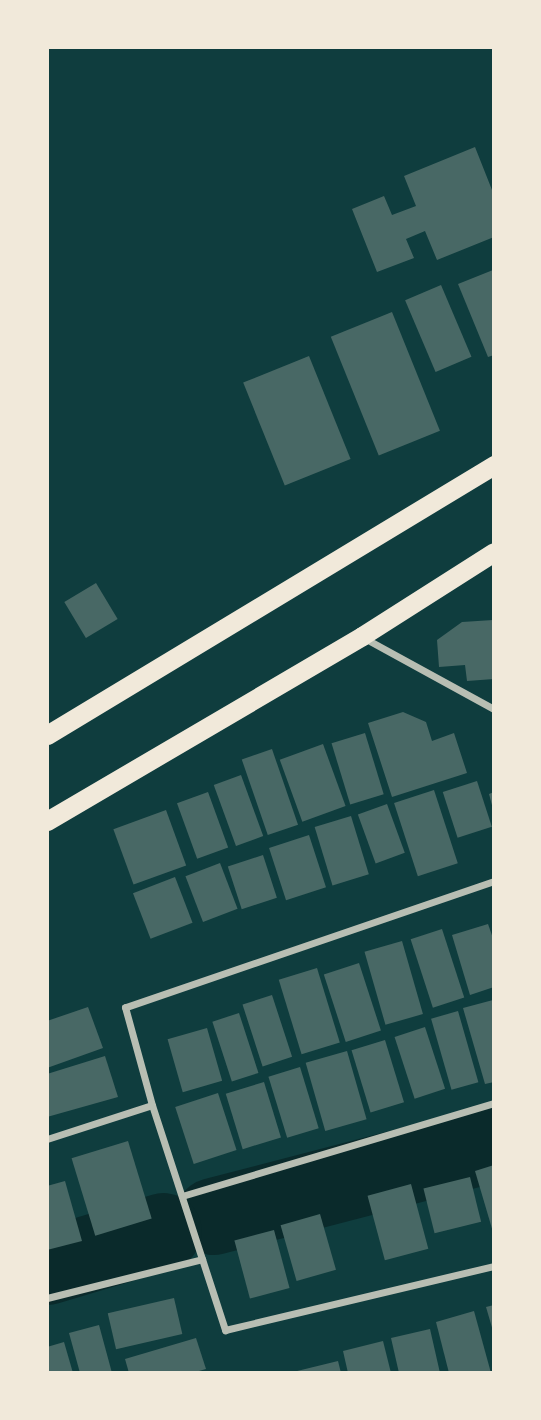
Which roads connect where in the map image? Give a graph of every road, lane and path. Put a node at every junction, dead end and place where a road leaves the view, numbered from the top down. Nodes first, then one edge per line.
1 (494, 465) edge
2 (494, 552) edge
3 (362, 636) junction
4 (494, 709) edge
5 (47, 735) edge
6 (47, 821) edge
7 (494, 881) edge
8 (494, 1103) edge
9 (152, 1105) junction
10 (47, 1139) edge
11 (182, 1196) junction
12 (202, 1259) junction
13 (494, 1266) edge
14 (47, 1298) edge

1 - 5 highway
2 - 3 highway
3 - 4 street
3 - 6 highway
7 - 9 street
8 - 11 street
9 - 10 street
9 - 11 street
11 - 12 street
12 - 13 street
12 - 14 street

